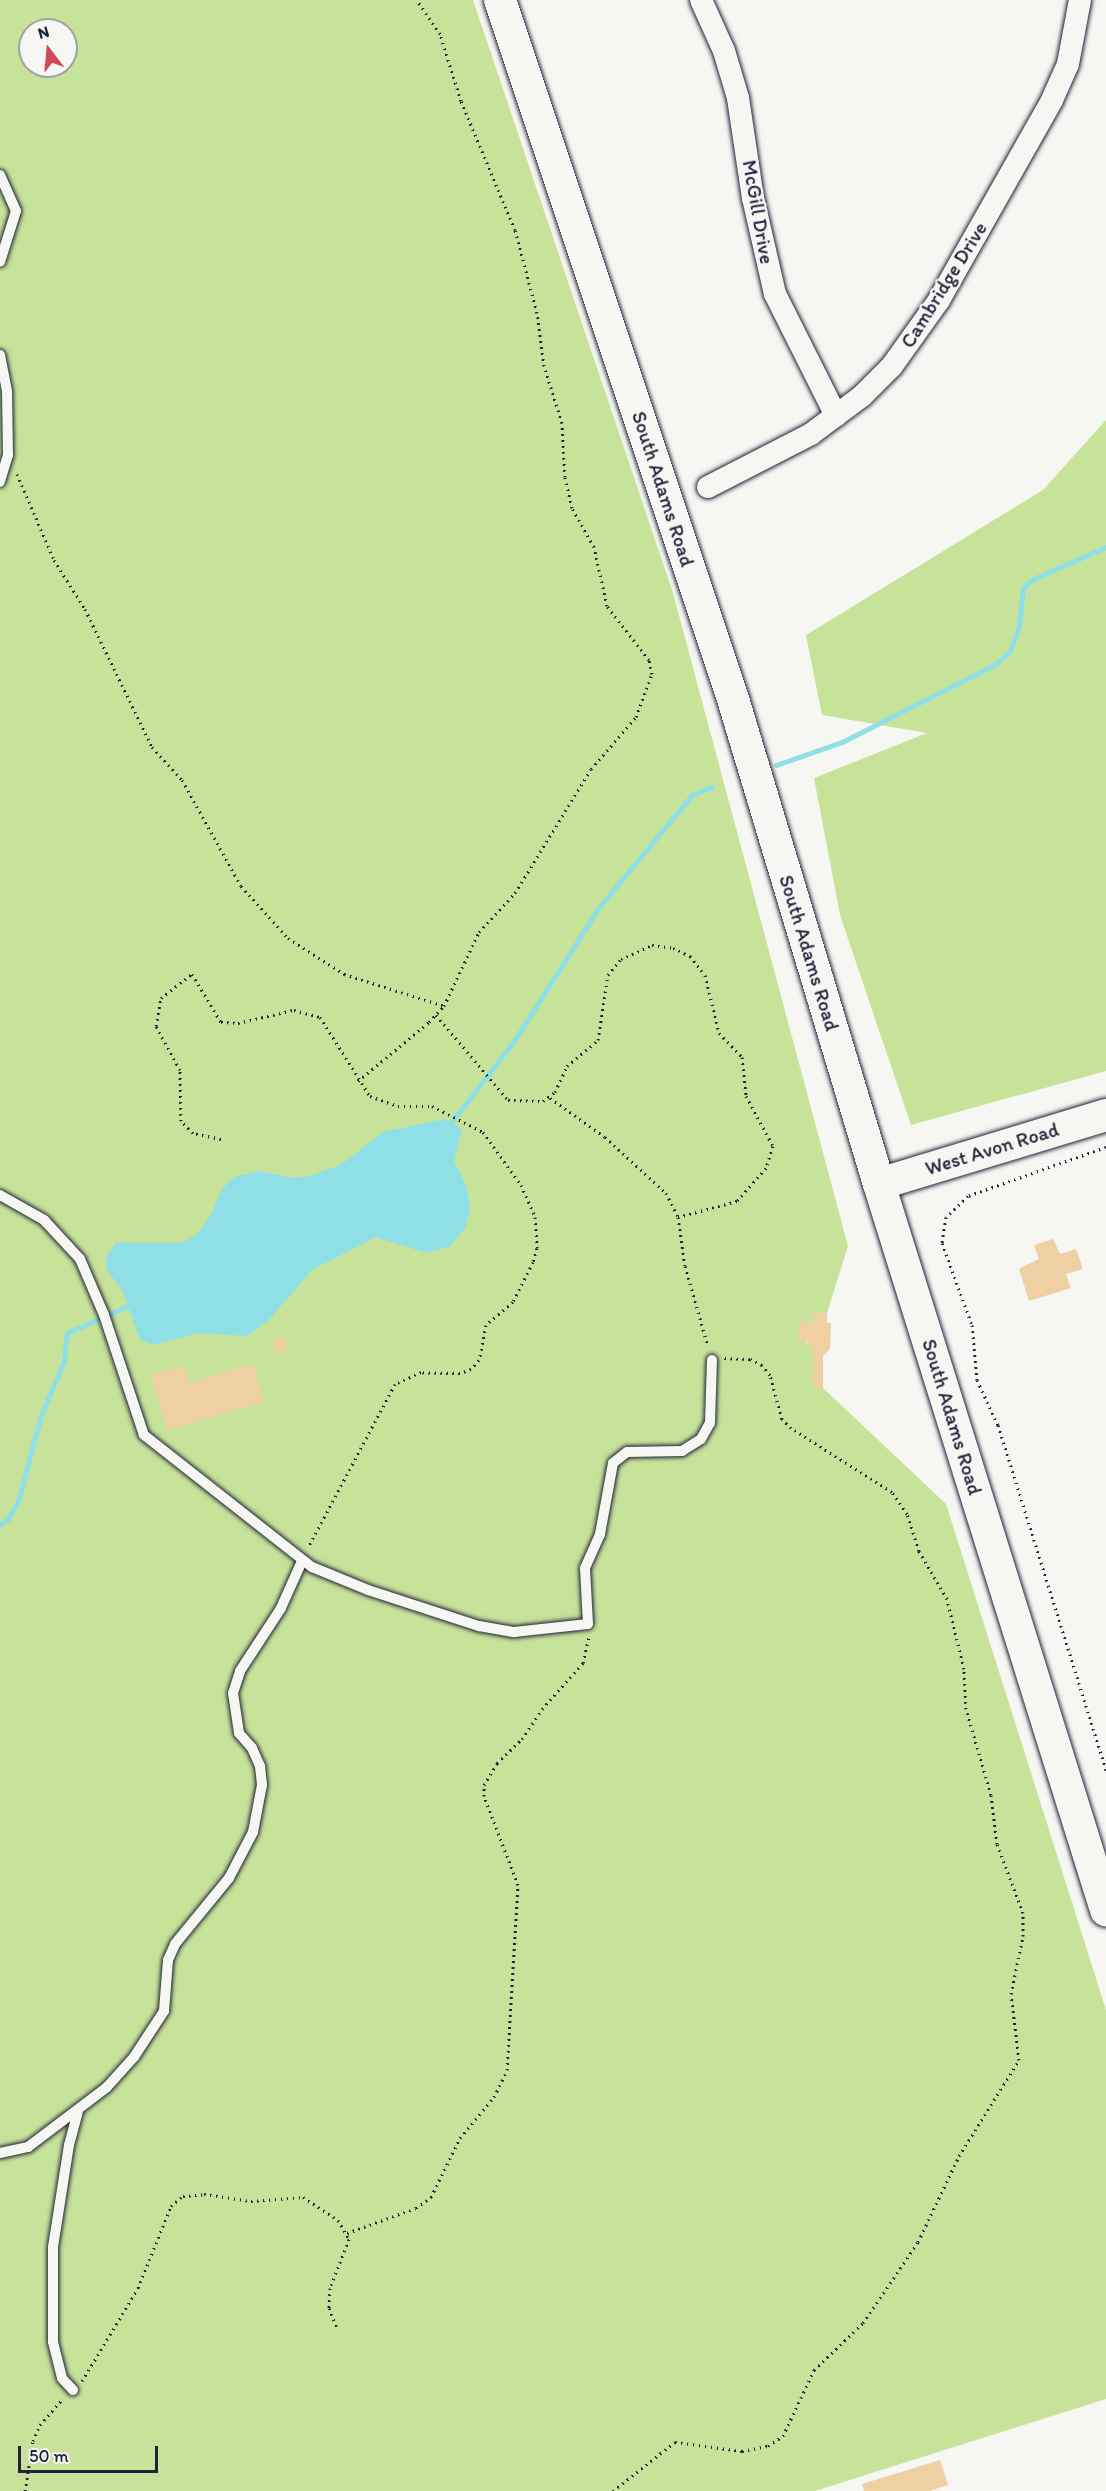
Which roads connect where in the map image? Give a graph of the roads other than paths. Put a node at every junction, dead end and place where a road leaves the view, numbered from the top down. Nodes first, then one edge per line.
1 (500, 0) edge
2 (701, 0) edge
3 (1080, 0) edge
4 (0, 175) edge
5 (0, 262) edge
6 (0, 355) edge
7 (836, 416) junction
8 (0, 482) edge
9 (708, 487) dead end
10 (1106, 1115) edge
11 (879, 1184) junction
12 (0, 1196) edge
13 (711, 1360) road end
14 (302, 1561) junction
15 (1099, 1861) edge
16 (1106, 1907) edge
17 (78, 2112) junction
18 (0, 2153) edge
19 (73, 2390) road end

1 - 11 main road, South Adams Road
2 - 7 street, McGill Drive
3 - 7 street, Cambridge Drive
4 - 5 lane
6 - 8 lane
7 - 9 street, Cambridge Drive
10 - 11 main road, West Avon Road
11 - 15 main road, South Adams Road
12 - 14 lane
13 - 14 lane
14 - 17 lane
15 - 16 main road, South Adams Road
17 - 18 lane
17 - 19 lane

